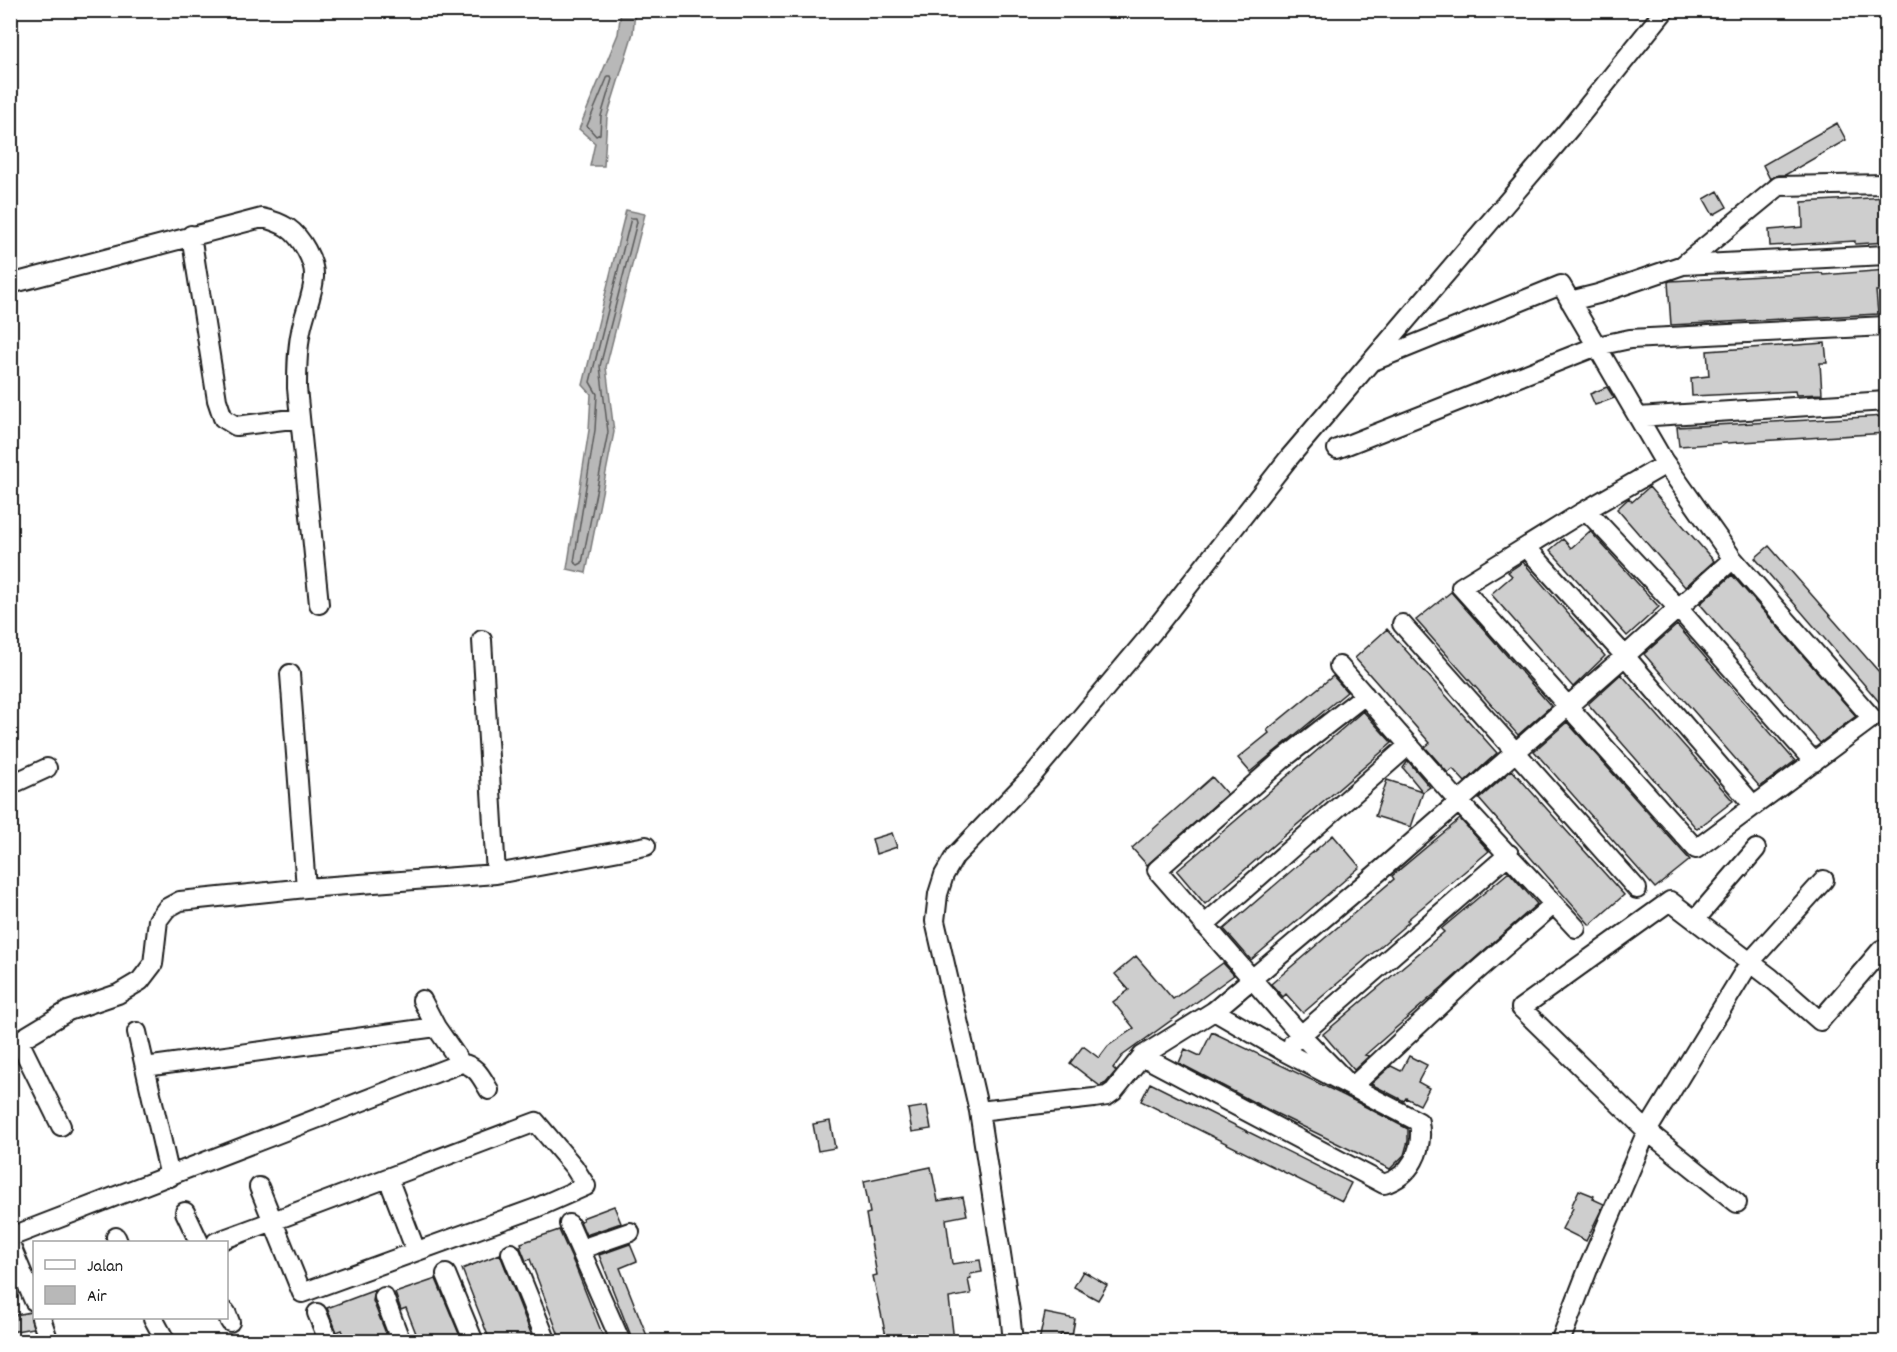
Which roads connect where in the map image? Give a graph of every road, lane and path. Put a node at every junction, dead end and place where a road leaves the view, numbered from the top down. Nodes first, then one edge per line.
1 (1665, 10) edge
2 (1887, 184) edge
3 (191, 235) junction
4 (1887, 255) edge
5 (1683, 265) junction
6 (10, 284) edge
7 (1570, 301) junction
8 (1887, 326) edge
9 (1597, 346) junction
10 (1371, 362) junction
11 (1887, 401) edge
12 (1638, 417) junction
13 (300, 418) junction
14 (1337, 449) dead end
15 (1666, 464) junction
16 (1586, 510) junction
17 (1526, 547) junction
18 (1733, 559) junction
19 (319, 604) dead end
20 (1678, 608) junction
21 (1402, 624) dead end
22 (482, 640) dead end
23 (1625, 657) junction
24 (1339, 666) dead end
25 (290, 674) dead end
26 (1365, 694) junction
27 (10, 704) edge
28 (19, 704) dead end
29 (1569, 705) junction
30 (1409, 745) junction
31 (1515, 752) junction
32 (1814, 762) junction
33 (47, 768) dead end
34 (10, 785) edge
35 (1458, 801) junction
36 (1754, 806) junction
37 (646, 846) dead end
38 (1756, 849) dead end
39 (1509, 854) junction
40 (496, 874) junction
41 (1824, 880) dead end
42 (306, 888) junction
43 (1637, 890) dead end
44 (1554, 904) junction
45 (1695, 920) junction
46 (1204, 925) junction
47 (1576, 928) dead end
48 (1881, 950) dead end
49 (1750, 962) junction
50 (1251, 979) junction
51 (422, 1000) dead end
52 (1214, 1011) junction
53 (436, 1027) junction
54 (137, 1032) dead end
55 (1300, 1034) junction
56 (15, 1044) edge
57 (1283, 1051) junction
58 (1142, 1056) junction
59 (460, 1063) junction
60 (144, 1067) junction
61 (1352, 1087) junction
62 (489, 1090) dead end
63 (979, 1111) junction
64 (61, 1126) dead end
65 (1647, 1131) junction
66 (170, 1177) junction
67 (388, 1178) junction
68 (259, 1187) dead end
69 (1737, 1203) dead end
70 (185, 1212) dead end
71 (274, 1221) junction
72 (569, 1224) dead end
73 (630, 1232) dead end
74 (10, 1237) edge
75 (198, 1241) edge
76 (219, 1241) edge
77 (10, 1244) edge
78 (581, 1249) junction
79 (417, 1251) junction
80 (511, 1253) dead end
81 (446, 1274) dead end
82 (384, 1297) dead end
83 (33, 1299) edge
84 (317, 1313) dead end
85 (42, 1319) edge
86 (154, 1319) edge
87 (165, 1340) edge
88 (49, 1341) edge
89 (329, 1341) edge
90 (401, 1341) edge
91 (474, 1341) edge
92 (547, 1341) edge
93 (621, 1341) edge
94 (1013, 1341) edge
95 (1560, 1341) edge

1 - 10 street
2 - 5 street
3 - 6 street
3 - 13 street
3 - 13 street
4 - 5 street
5 - 7 street
7 - 9 street
7 - 10 street
8 - 9 street
9 - 12 street
9 - 14 street
10 - 63 street
11 - 12 street
12 - 15 street
13 - 19 street
15 - 16 street
15 - 18 street
16 - 17 street
16 - 20 street
17 - 23 street
17 - 29 street
18 - 20 street
18 - 32 street
20 - 23 street
20 - 32 street
21 - 31 street
22 - 40 street
23 - 29 street
23 - 36 street
24 - 26 street
25 - 42 street
26 - 30 street
26 - 46 street
27 - 28 path
29 - 31 street
29 - 36 street
30 - 35 street
30 - 46 street
31 - 35 street
31 - 43 street
32 - 36 street
33 - 34 street
35 - 39 street
35 - 50 street
37 - 40 street
38 - 45 street
39 - 44 street
39 - 55 street
40 - 42 street
41 - 49 street
42 - 56 street
44 - 47 street
44 - 61 street
45 - 49 street
45 - 65 street
46 - 50 street
48 - 49 street
49 - 65 street
50 - 52 street
50 - 55 street
51 - 53 street
52 - 57 street
52 - 58 street
53 - 59 street
53 - 60 street
54 - 60 street
55 - 57 street
55 - 61 street
56 - 64 street
57 - 61 street
58 - 61 street
58 - 63 street
59 - 62 street
59 - 66 street
60 - 66 street
63 - 94 street
65 - 69 street
65 - 95 street
66 - 74 street
67 - 71 street
67 - 79 street
67 - 79 street
68 - 71 street
70 - 75 street
71 - 76 street
71 - 79 street
72 - 78 street
73 - 78 street
77 - 83 street
78 - 93 street
80 - 92 street
81 - 91 street
82 - 90 street
84 - 89 street
85 - 88 street
86 - 87 street

